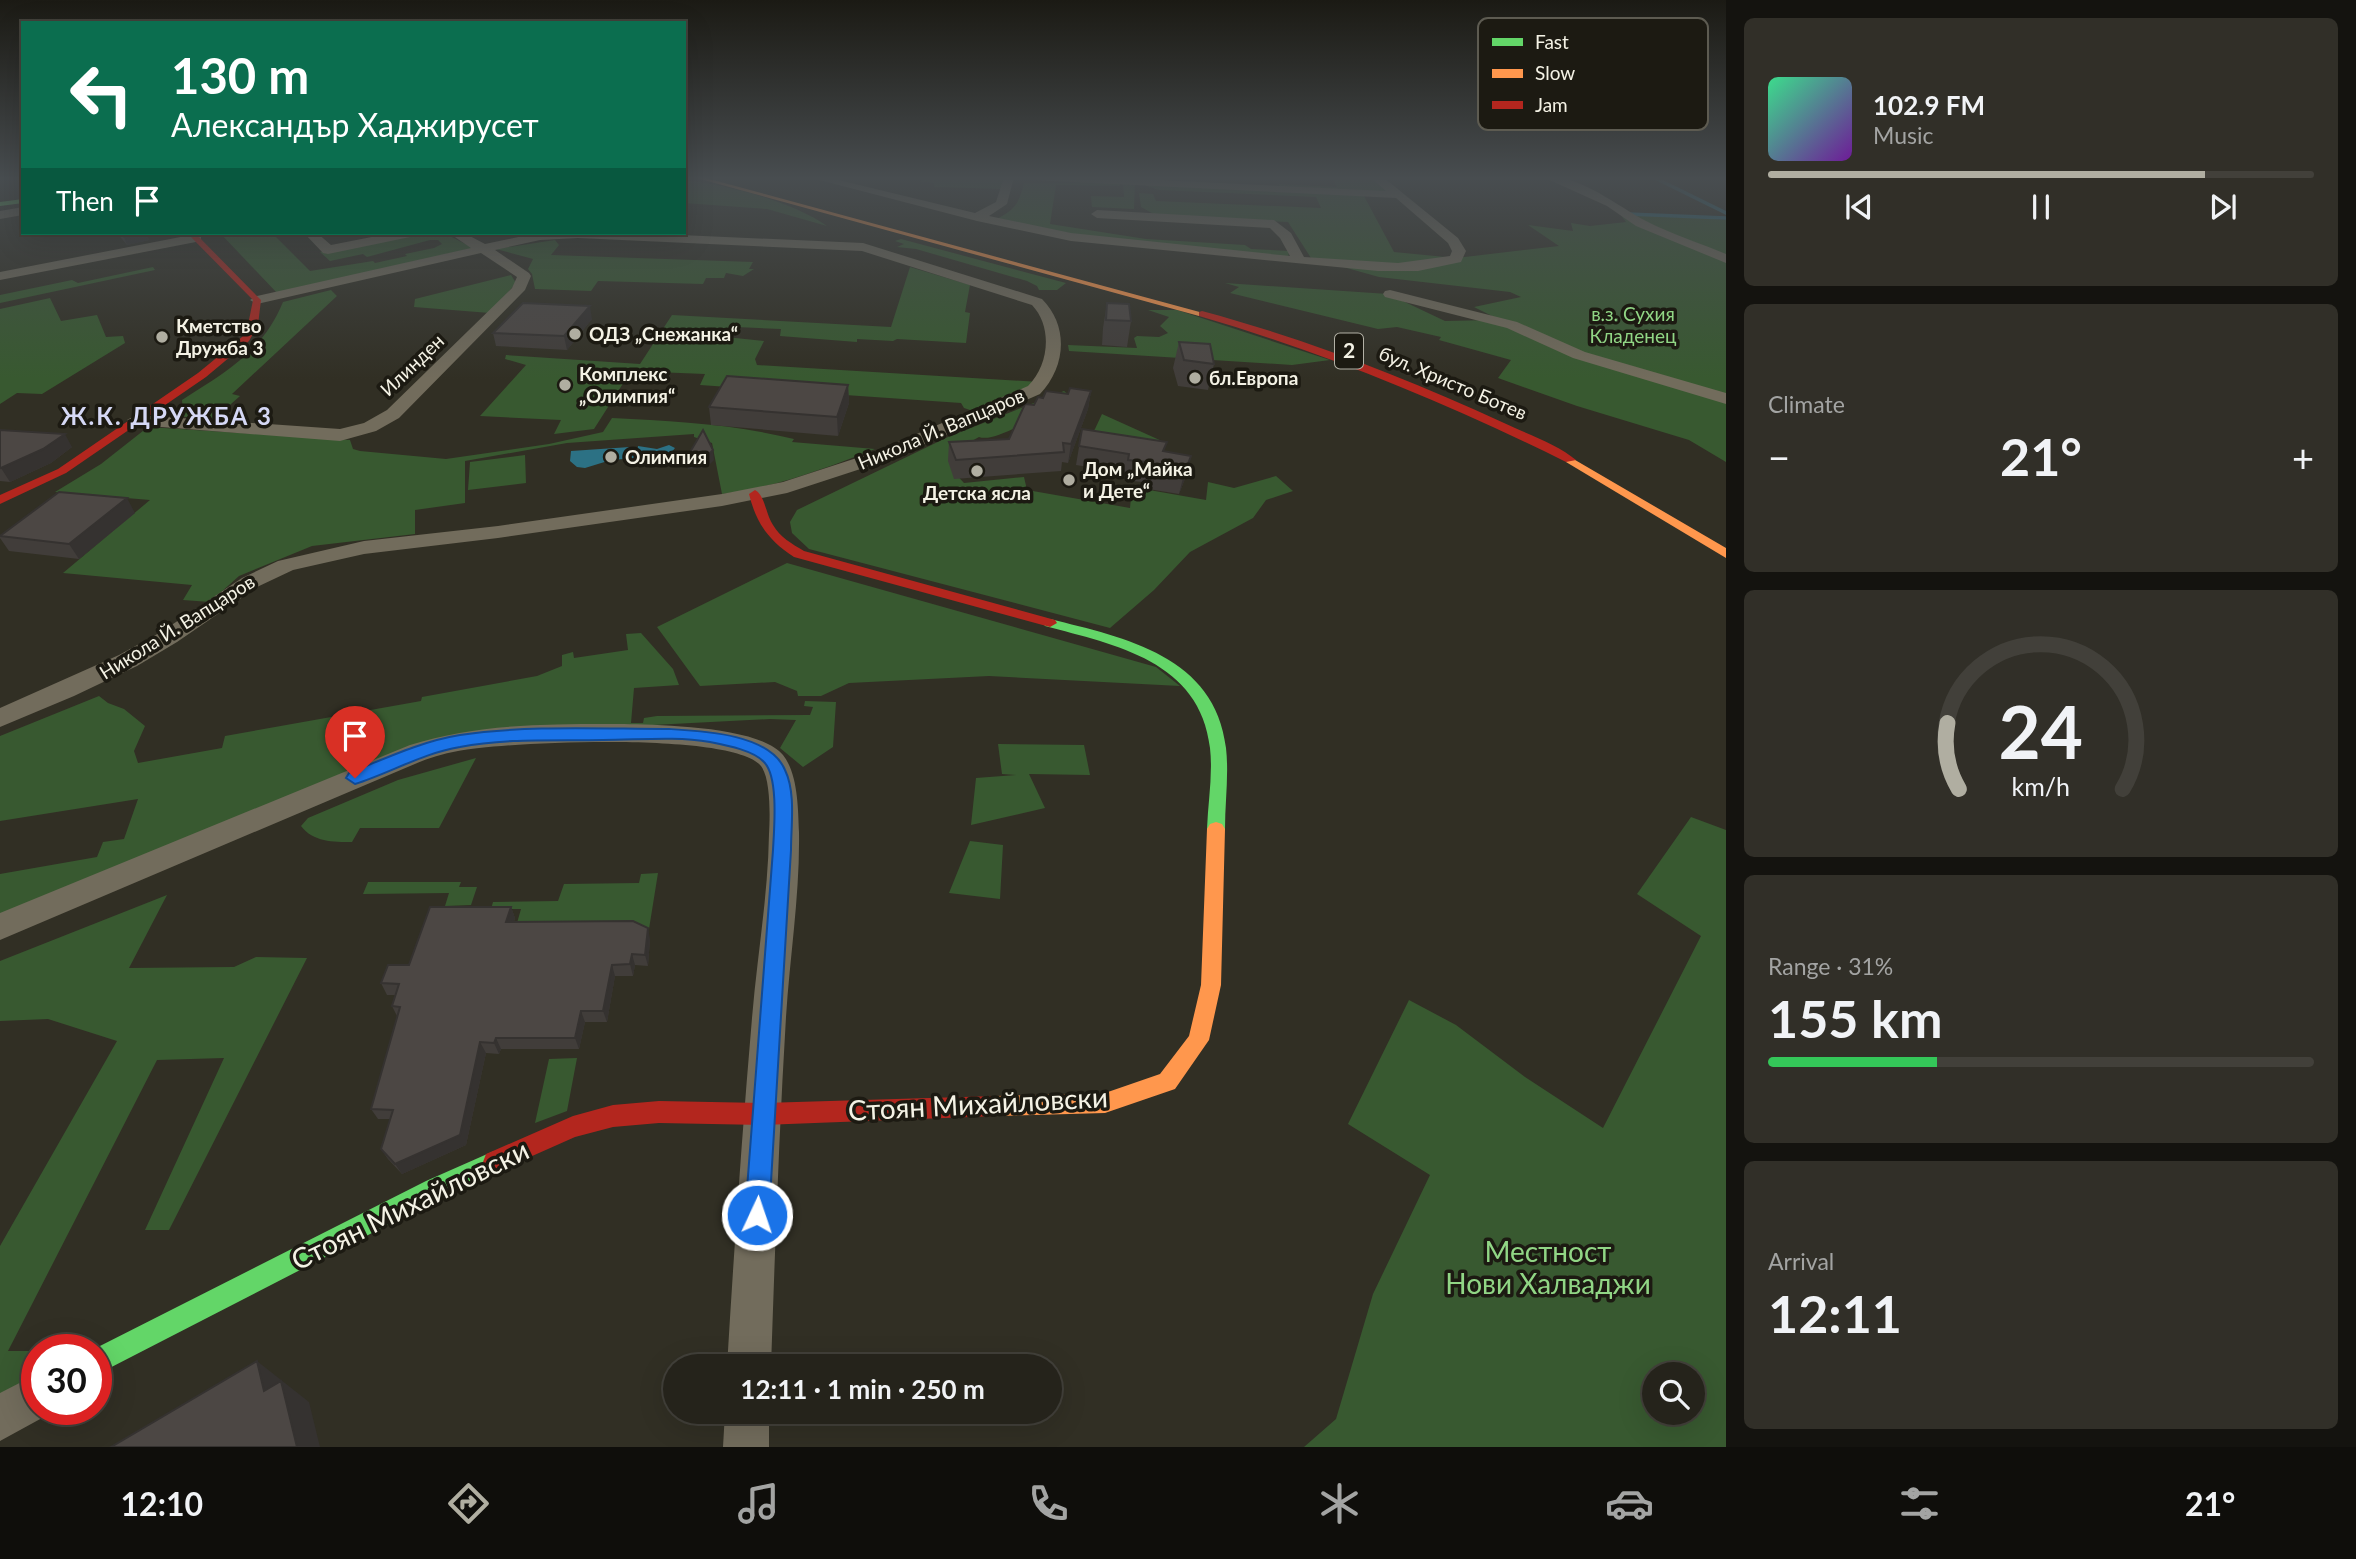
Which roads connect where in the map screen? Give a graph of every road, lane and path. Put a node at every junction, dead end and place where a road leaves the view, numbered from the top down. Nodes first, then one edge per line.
1 (149, 245) edge
2 (203, 245) edge
3 (322, 245) edge
4 (354, 245) edge
5 (474, 245) edge
6 (502, 245) edge
7 (809, 245) edge
8 (860, 245) edge
9 (958, 245) edge
10 (970, 245) edge
11 (1143, 245) edge
12 (1290, 245) edge
13 (1455, 245) edge
14 (1691, 245) edge
15 (863, 247) junction
16 (482, 249) junction
17 (1726, 259) edge
18 (1299, 261) junction
19 (0, 276) edge
20 (1390, 294) dead end
21 (257, 300) junction
22 (1726, 399) edge
23 (136, 420) junction
24 (755, 494) junction
25 (0, 500) edge
26 (1726, 536) edge
27 (1726, 554) edge
28 (0, 718) edge
29 (0, 927) edge
30 (763, 1114) junction
31 (112, 1354) edge
32 (750, 1354) edge
33 (21, 1406) edge
34 (0, 1418) edge
35 (747, 1424) edge
36 (746, 1447) edge

1 - 19 street
2 - 21 main road
3 - 4 street
5 - 16 street, Илинден
6 - 16 street, Никола Й. Вапцаров
7 - 15 street, Никола Й. Вапцаров
8 - 15 main road
9 - 27 main road, бул. Христо Ботев / 2
10 - 26 main road, бул. Христо Ботев / 2
11 - 18 street
12 - 18 street
13 - 18 street
14 - 17 street
15 - 24 street, Никола Й. Вапцаров
16 - 21 street, Никола Й. Вапцаров
16 - 23 street, Илинден
20 - 22 street
21 - 23 main road
23 - 25 main road
24 - 28 street, Никола Й. Вапцаров
24 - 30 main road, Стоян Михайловски
29 - 30 street
30 - 31 main road, Стоян Михайловски
30 - 32 street
33 - 34 street
35 - 36 street

